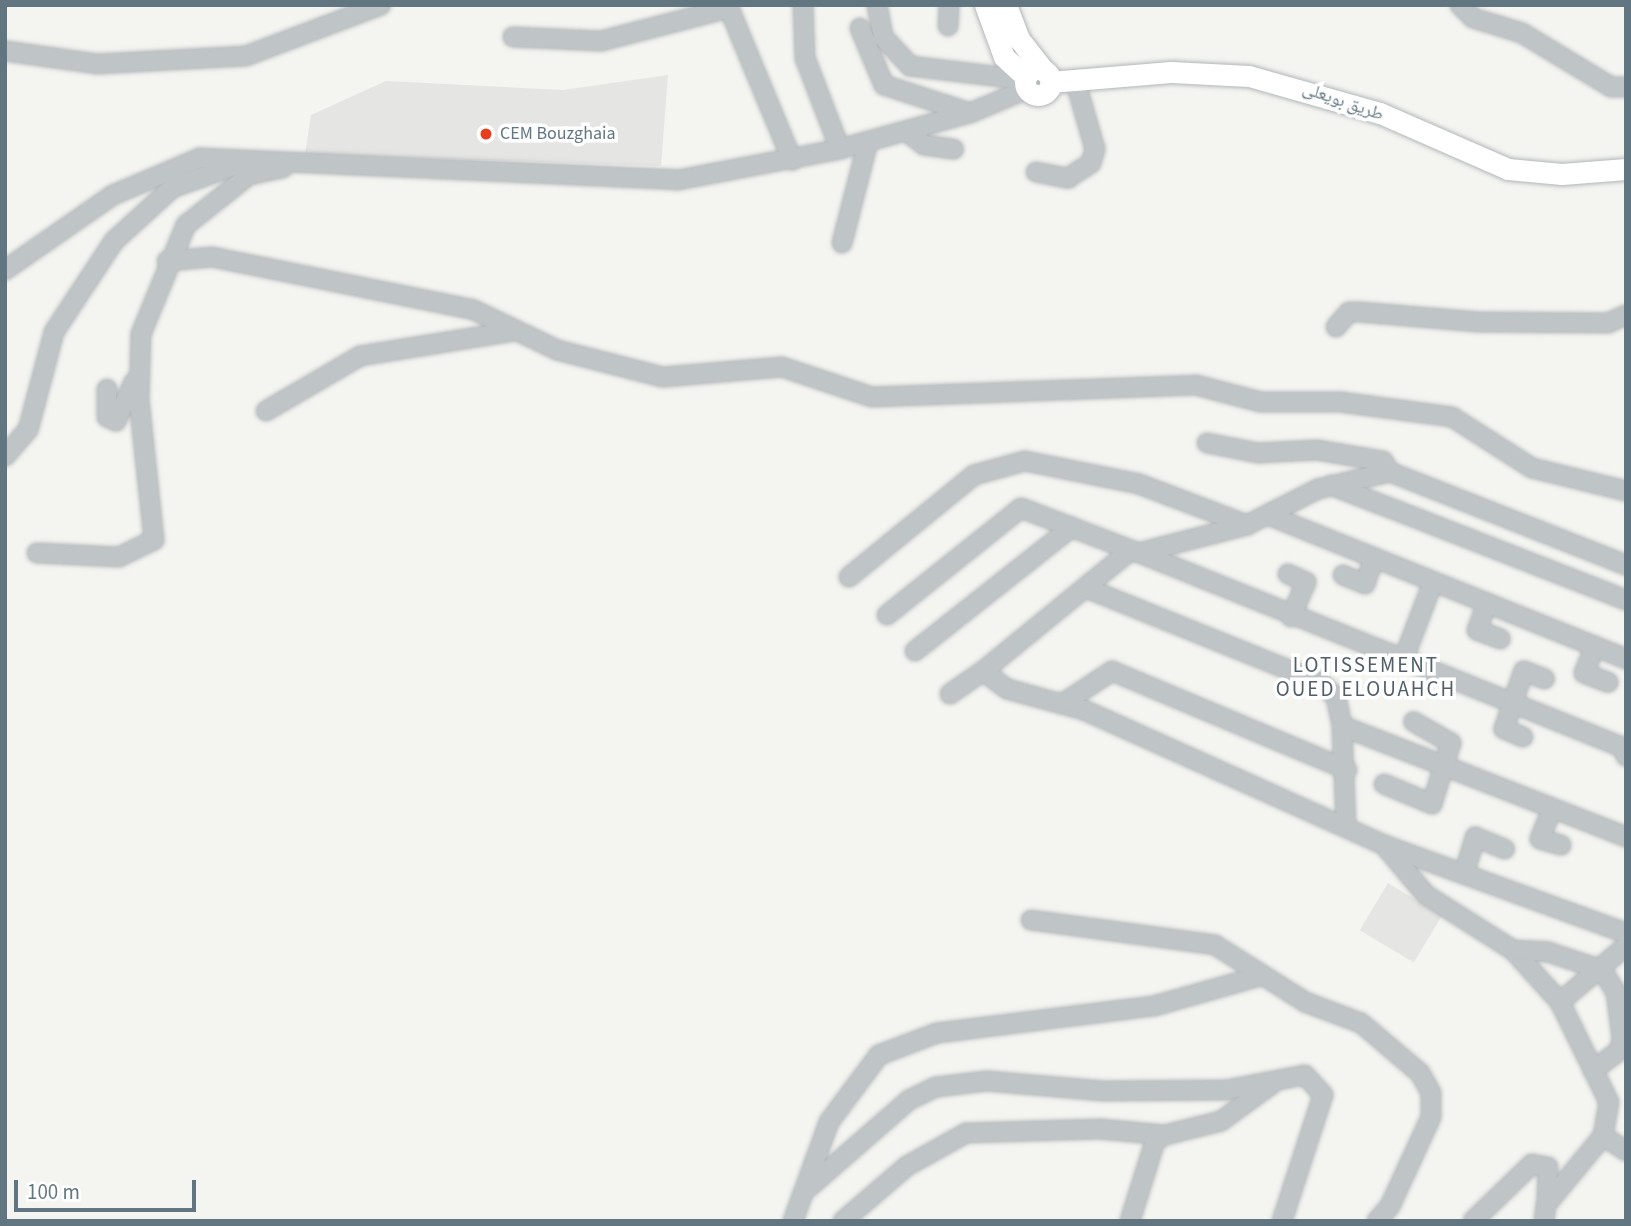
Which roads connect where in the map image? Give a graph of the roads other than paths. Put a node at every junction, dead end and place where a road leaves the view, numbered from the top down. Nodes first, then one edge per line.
1 (381, 5) edge
2 (803, 5) edge
3 (949, 5) edge
4 (985, 5) edge
5 (1006, 5) edge
6 (1460, 5) edge
7 (876, 6) edge
8 (948, 26) dead end
9 (860, 29) dead end
10 (513, 37) dead end
11 (5, 51) edge
12 (1034, 80) junction
13 (1075, 80) junction
14 (1626, 87) edge
15 (923, 101) junction
16 (970, 113) junction
17 (931, 125) junction
18 (906, 131) junction
19 (867, 142) junction
20 (840, 149) junction
21 (954, 149) dead end
22 (252, 160) junction
23 (792, 160) junction
24 (300, 164) junction
25 (1626, 169) edge
26 (1036, 172) dead end
27 (842, 243) dead end
28 (167, 261) junction
29 (5, 270) edge
30 (1626, 315) edge
31 (1336, 327) dead end
32 (514, 331) junction
33 (140, 365) junction
34 (107, 389) dead end
35 (266, 411) dead end
36 (1208, 443) dead end
37 (5, 456) edge
38 (1390, 472) junction
39 (1331, 485) junction
40 (1626, 491) edge
41 (1268, 515) junction
42 (1247, 525) junction
43 (1072, 527) junction
44 (1135, 552) junction
45 (37, 553) dead end
46 (1374, 558) junction
47 (1626, 565) edge
48 (1288, 574) dead end
49 (1343, 575) dead end
50 (849, 577) dead end
51 (1433, 582) junction
52 (1086, 588) junction
53 (1626, 600) edge
54 (1487, 603) junction
55 (887, 615) dead end
56 (1291, 617) junction
57 (1500, 639) dead end
58 (1595, 646) junction
59 (915, 652) dead end
60 (1404, 657) junction
61 (1626, 659) edge
62 (983, 671) junction
63 (1545, 680) dead end
64 (1608, 682) dead end
65 (950, 694) dead end
66 (1062, 704) junction
67 (1511, 705) junction
68 (1414, 722) dead end
69 (1342, 726) junction
70 (1523, 737) dead end
71 (1626, 756) edge
72 (1444, 768) junction
73 (1347, 770) junction
74 (1384, 784) dead end
75 (1552, 809) junction
76 (1346, 827) junction
77 (1626, 837) edge
78 (1384, 845) junction
79 (1561, 845) dead end
80 (1505, 849) dead end
81 (1464, 874) junction
82 (1031, 920) dead end
83 (1626, 933) edge
84 (1626, 946) edge
85 (1514, 950) junction
86 (1602, 970) junction
87 (1260, 976) junction
88 (1563, 1007) junction
89 (1593, 1070) junction
90 (1272, 1084) junction
91 (1165, 1135) junction
92 (1603, 1136) junction
93 (1626, 1151) edge
94 (807, 1189) junction
95 (1545, 1213) edge
96 (793, 1221) edge
97 (843, 1221) edge
98 (1130, 1221) edge
99 (1282, 1221) edge
100 (1377, 1221) edge
101 (1473, 1221) edge

1 - 11 street
2 - 20 street
3 - 8 street
4 - 12 main road
5 - 12 main road
6 - 14 street
7 - 12 street
9 - 15 street
10 - 23 street
12 - 13 main road, طريق بويعلى
12 - 16 street
13 - 25 main road, طريق بويعلى
13 - 26 street
15 - 16 street
15 - 17 street
16 - 17 street
17 - 18 street
18 - 19 street
18 - 21 street
19 - 20 street
19 - 27 street
20 - 23 street
22 - 24 street
22 - 29 street
22 - 37 street
23 - 24 street
24 - 28 street
28 - 32 street
28 - 33 street
30 - 31 street
32 - 35 street
32 - 40 street
33 - 34 street
33 - 45 street
36 - 38 street
38 - 39 street
38 - 47 street
39 - 41 street
39 - 53 street
41 - 42 street
41 - 46 street
42 - 44 street
42 - 50 street
43 - 44 street
43 - 55 street
43 - 59 street
44 - 52 street
44 - 56 street
46 - 49 street
46 - 51 street
48 - 56 street
51 - 54 street
51 - 60 street
52 - 62 street
52 - 69 street
54 - 57 street
54 - 58 street
56 - 60 street
58 - 61 street
58 - 64 street
60 - 67 street
62 - 65 street
62 - 66 street
63 - 67 street
66 - 73 street
66 - 76 street
67 - 70 street
67 - 71 street
68 - 72 street
69 - 72 street
69 - 73 street
72 - 74 street
72 - 75 street
73 - 76 street
75 - 77 street
75 - 79 street
76 - 78 street
78 - 81 street
78 - 85 street
80 - 81 street
81 - 83 street
82 - 87 street
84 - 86 street
85 - 86 street
85 - 88 street
86 - 88 street
86 - 89 street
87 - 94 street
87 - 100 street
88 - 89 street
89 - 92 street
90 - 91 street
90 - 94 street
90 - 99 street
91 - 97 street
91 - 98 street
92 - 93 street
92 - 95 street
94 - 96 street
95 - 101 street

